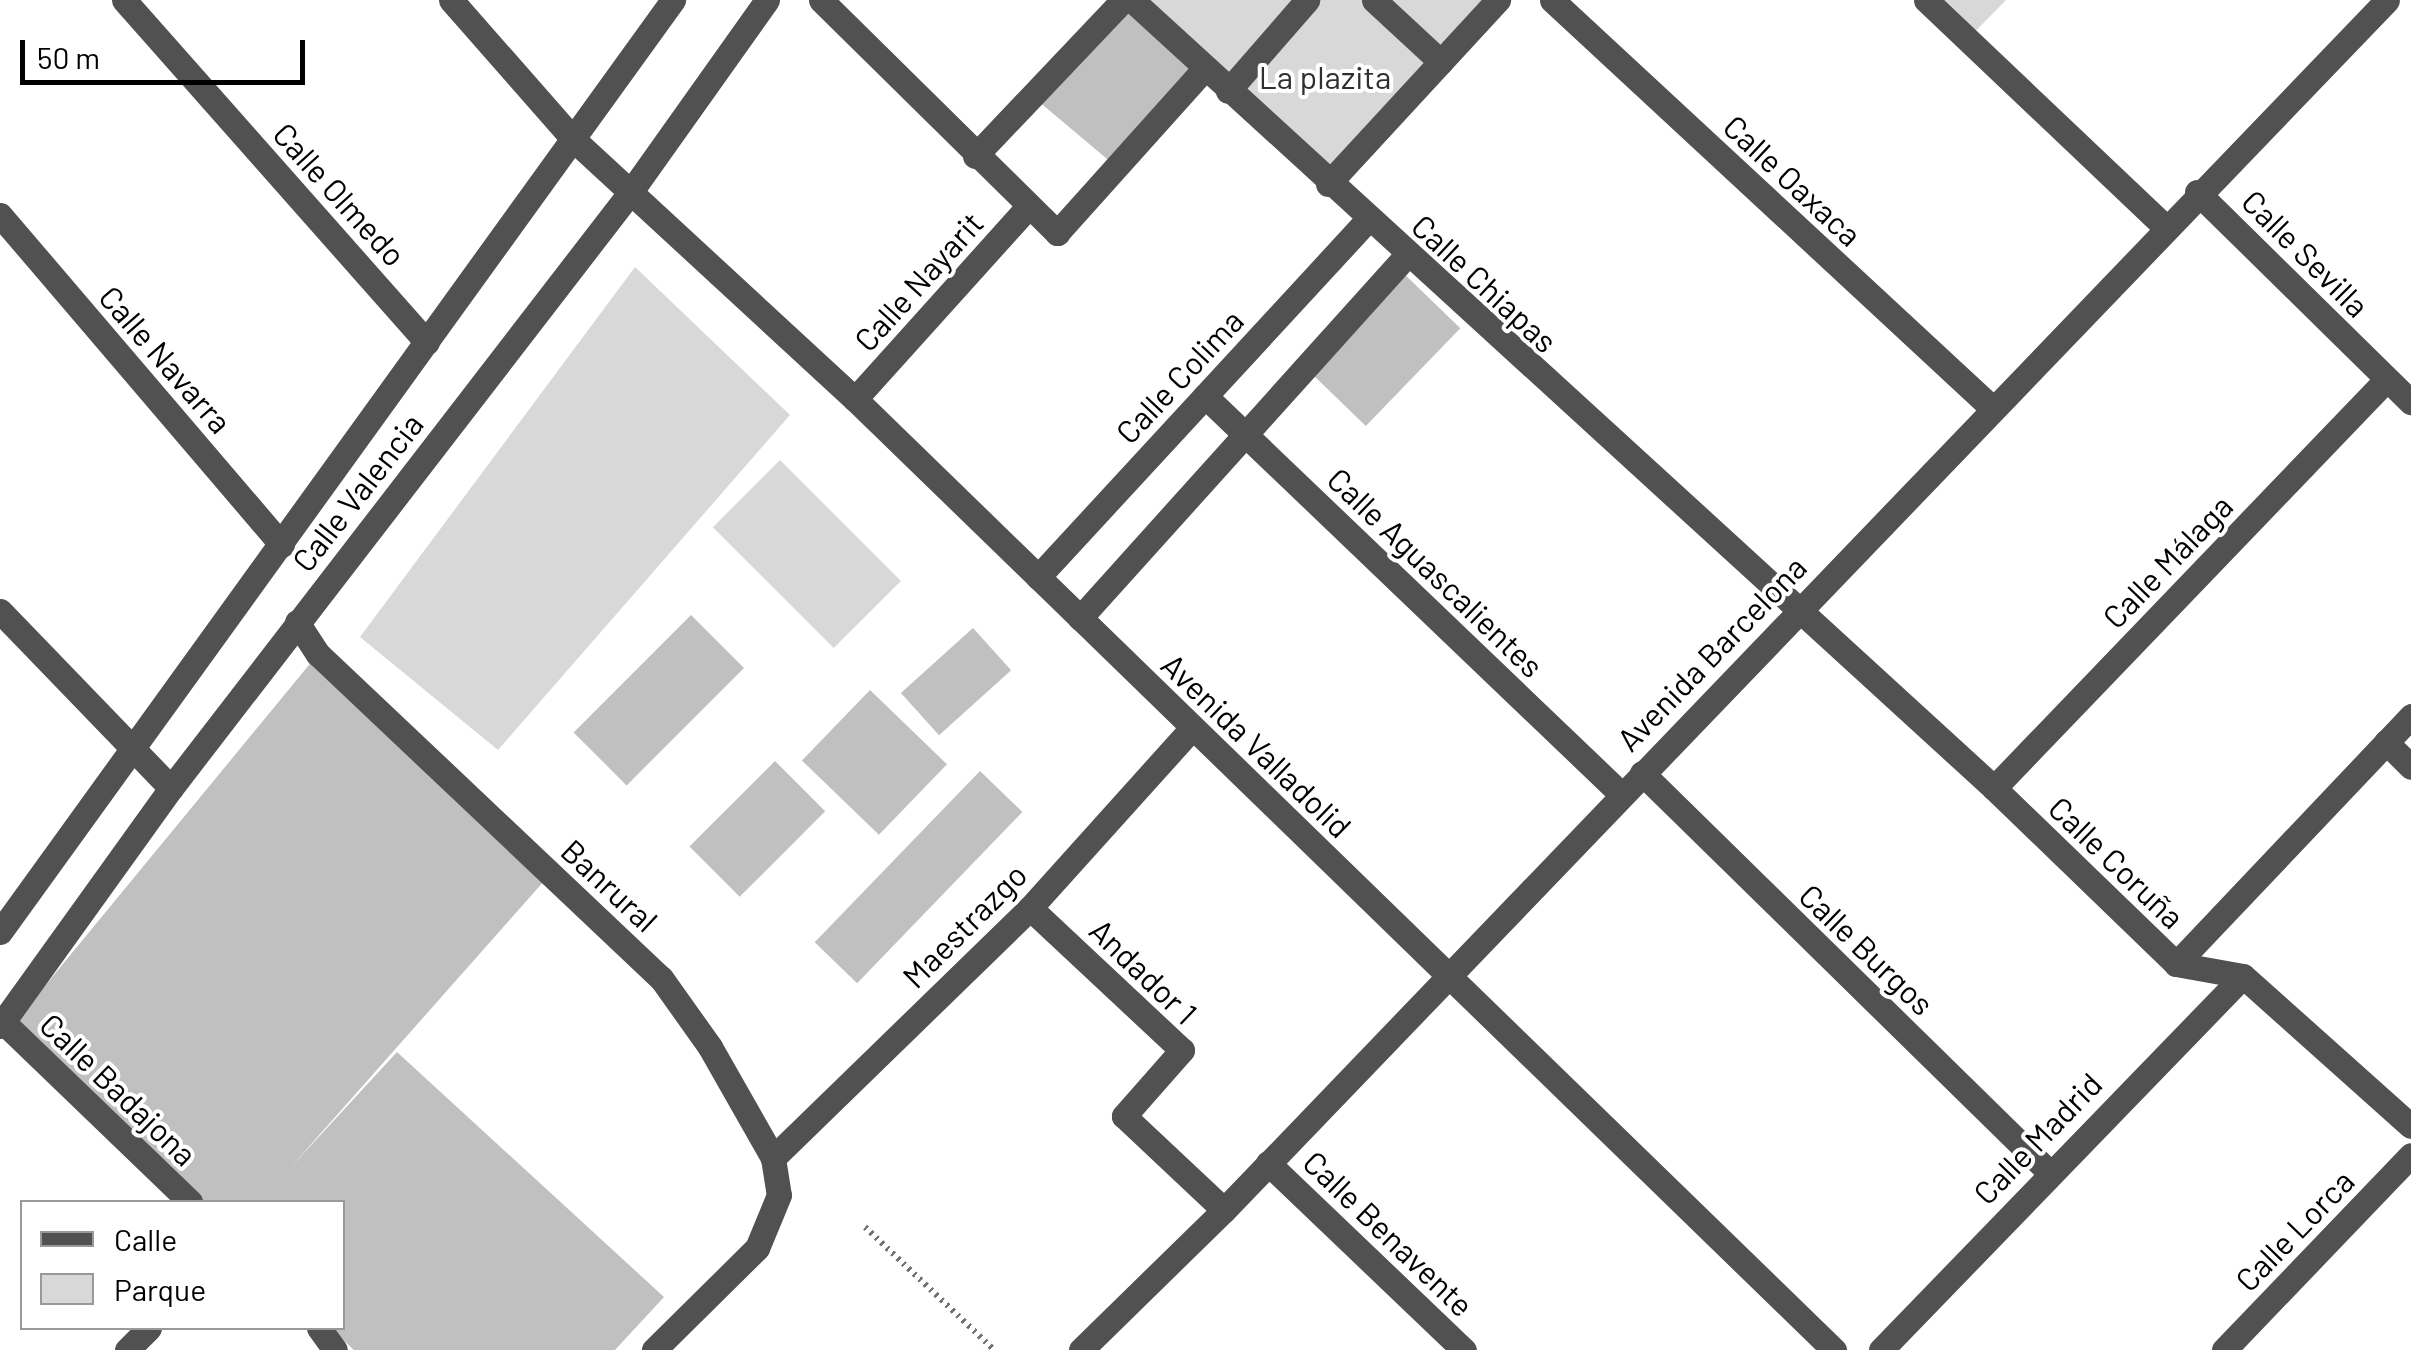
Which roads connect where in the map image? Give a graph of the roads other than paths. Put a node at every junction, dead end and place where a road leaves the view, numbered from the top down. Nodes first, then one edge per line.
1 (124, 0) edge
2 (452, 0) edge
3 (673, 0) edge
4 (767, 0) edge
5 (821, 0) edge
6 (1123, 0) edge
7 (1132, 0) edge
8 (1307, 0) edge
9 (1374, 0) edge
10 (1498, 0) edge
11 (1552, 0) edge
12 (1926, 0) edge
13 (2387, 0) edge
14 (1441, 62) junction
15 (1205, 68) junction
16 (1228, 91) junction
17 (572, 139) junction
18 (975, 156) junction
19 (1328, 184) junction
20 (632, 190) junction
21 (2197, 192) junction
22 (1029, 206) junction
23 (0, 215) edge
24 (1368, 220) junction
25 (2164, 227) junction
26 (1406, 255) junction
27 (427, 342) junction
28 (2387, 379) junction
29 (1205, 396) junction
30 (855, 399) junction
31 (2411, 402) edge
32 (1991, 407) junction
33 (1245, 434) junction
34 (282, 544) junction
35 (1038, 577) junction
36 (0, 612) edge
37 (1795, 612) junction
38 (1080, 618) junction
39 (297, 622) junction
40 (2411, 716) edge
41 (1192, 728) junction
42 (2386, 742) junction
43 (133, 753) junction
44 (2411, 767) edge
45 (1642, 773) junction
46 (171, 788) junction
47 (1994, 788) junction
48 (1621, 794) junction
49 (1030, 908) junction
50 (0, 932) edge
51 (2176, 964) junction
52 (1448, 975) junction
53 (2243, 976) junction
54 (1, 1022) edge
55 (2411, 1126) edge
56 (2411, 1154) edge
57 (773, 1158) junction
58 (1268, 1162) junction
59 (2048, 1171) junction
60 (188, 1200) edge
61 (1224, 1210) junction
62 (146, 1330) edge
63 (1818, 1345) edge
64 (1463, 1349) edge
65 (127, 1350) edge
66 (654, 1350) edge
67 (1081, 1350) edge
68 (1881, 1350) edge
69 (2224, 1350) edge

1 - 27 street, Calle Olmedo
2 - 17 street, Avenida Valladolid
3 - 17 street, Calle Valencia
4 - 20 street, Calle Valencia
5 - 18 street
6 - 18 street
7 - 15 street, Calle Chiapas
8 - 16 street
9 - 14 street
10 - 14 street
11 - 32 street, Calle Oaxaca
12 - 25 street
13 - 21 street, Avenida Barcelona
14 - 19 street
15 - 16 street, Calle Chiapas
15 - 22 street
16 - 19 street, Calle Chiapas
17 - 20 street, Avenida Valladolid
17 - 27 street, Calle Valencia
18 - 22 street
19 - 24 street, Calle Chiapas
20 - 30 street, Avenida Valladolid
20 - 39 street, Calle Valencia
21 - 25 street, Avenida Barcelona
21 - 28 street, Calle Sevilla
22 - 30 street, Calle Nayarit
23 - 34 street, Calle Navarra
24 - 26 street, Calle Chiapas
24 - 29 street, Calle Colima
25 - 32 street, Avenida Barcelona
26 - 33 street
26 - 37 street, Calle Chiapas
27 - 34 street, Calle Valencia
28 - 31 street, Calle Sevilla
28 - 47 street, Calle Málaga
29 - 33 street, Calle Aguascalientes
29 - 35 street, Calle Colima
30 - 35 street, Avenida Valladolid
32 - 37 street, Avenida Barcelona
33 - 38 street
33 - 48 street, Calle Aguascalientes
34 - 43 street, Calle Valencia
35 - 38 street, Avenida Valladolid
36 - 43 street
37 - 45 street, Avenida Barcelona
37 - 47 street, Calle Coruña
38 - 41 street, Avenida Valladolid
39 - 46 street, Calle Valencia
39 - 57 street, Banrural
40 - 42 street
41 - 49 street, Maestrazgo
41 - 52 street, Avenida Valladolid
42 - 44 street
42 - 51 street
43 - 46 street
43 - 50 street, Calle Valencia
45 - 48 street, Avenida Barcelona
45 - 59 street, Calle Burgos
46 - 54 street, Calle Valencia
47 - 51 street, Calle Coruña
48 - 52 street, Avenida Barcelona
49 - 57 street, Maestrazgo
49 - 61 street, Andador 1
51 - 53 street, Calle Coruña
52 - 58 street, Avenida Barcelona
52 - 63 street, Avenida Valladolid
53 - 55 street
53 - 59 street, Calle Madrid
54 - 60 street, Calle Badajona
56 - 69 street, Calle Lorca
57 - 66 street, Banrural
58 - 61 street, Avenida Barcelona
58 - 64 street, Calle Benavente
59 - 68 street, Calle Madrid
61 - 67 street, Avenida Barcelona
62 - 65 street

